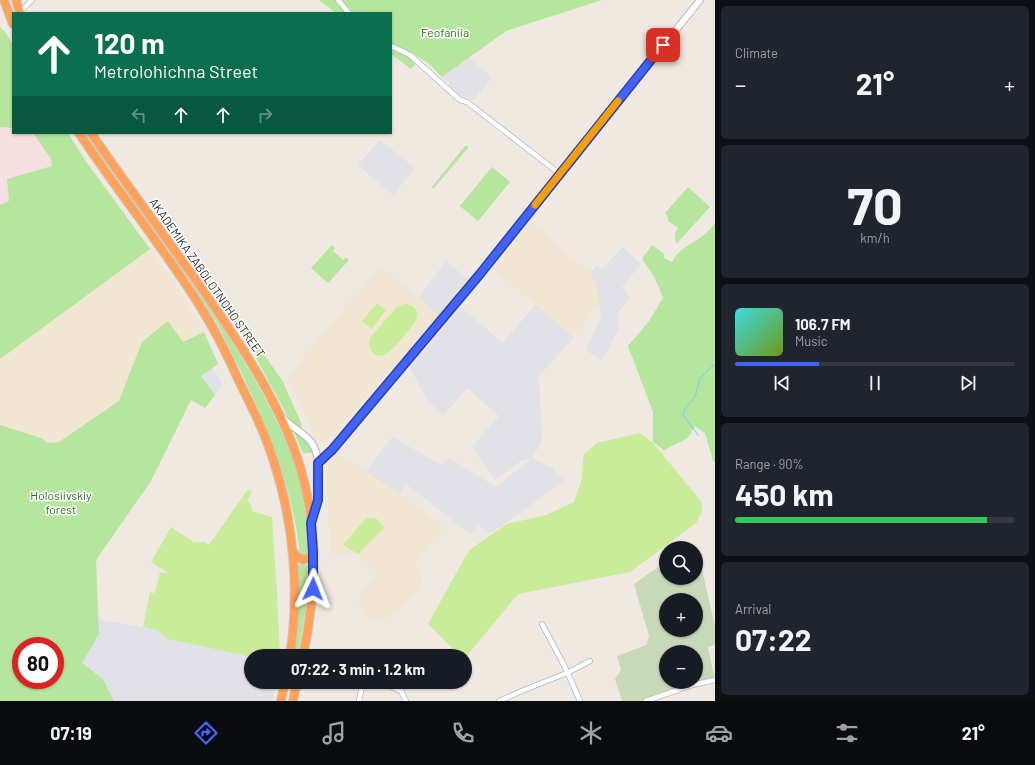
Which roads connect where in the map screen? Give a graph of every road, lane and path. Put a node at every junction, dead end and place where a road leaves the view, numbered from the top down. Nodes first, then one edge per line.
1 (4, 0) edge
2 (16, 0) edge
3 (32, 0) edge
4 (338, 0) edge
5 (700, 0) edge
6 (20, 12) edge
7 (21, 12) edge
8 (348, 12) edge
9 (12, 21) edge
10 (392, 46) edge
11 (80, 134) edge
12 (92, 134) edge
13 (560, 174) junction
14 (278, 413) junction
15 (318, 463) junction
16 (311, 523) junction
17 (293, 551) junction
18 (313, 552) junction
19 (542, 624) dead end
20 (291, 649) edge
21 (303, 649) edge
22 (590, 660) dead end
23 (567, 674) junction
24 (715, 680) edge
25 (284, 689) edge
26 (296, 689) edge
27 (362, 689) edge
28 (396, 689) edge
29 (281, 701) edge
30 (293, 701) edge
31 (359, 701) edge
32 (406, 701) edge
33 (499, 701) edge
34 (580, 701) edge
35 (646, 701) edge

1 - 9 highway
2 - 6 highway
3 - 7 street
4 - 8 street
5 - 13 street
10 - 13 street
11 - 17 highway, AKADEMIKA ZABOLOTNOHO STREET
12 - 14 highway, AKADEMIKA ZABOLOTNOHO STREET
13 - 15 street
14 - 15 street
14 - 16 highway, AKADEMIKA ZABOLOTNOHO STREET
15 - 16 street
16 - 18 highway, AKADEMIKA ZABOLOTNOHO STREET
17 - 18 highway
17 - 20 highway, AKADEMIKA ZABOLOTNOHO STREET
18 - 21 highway, AKADEMIKA ZABOLOTNOHO STREET
19 - 23 street
22 - 23 street
23 - 33 street
23 - 34 street
24 - 35 street
25 - 29 highway
26 - 30 highway
27 - 31 street
28 - 32 street

